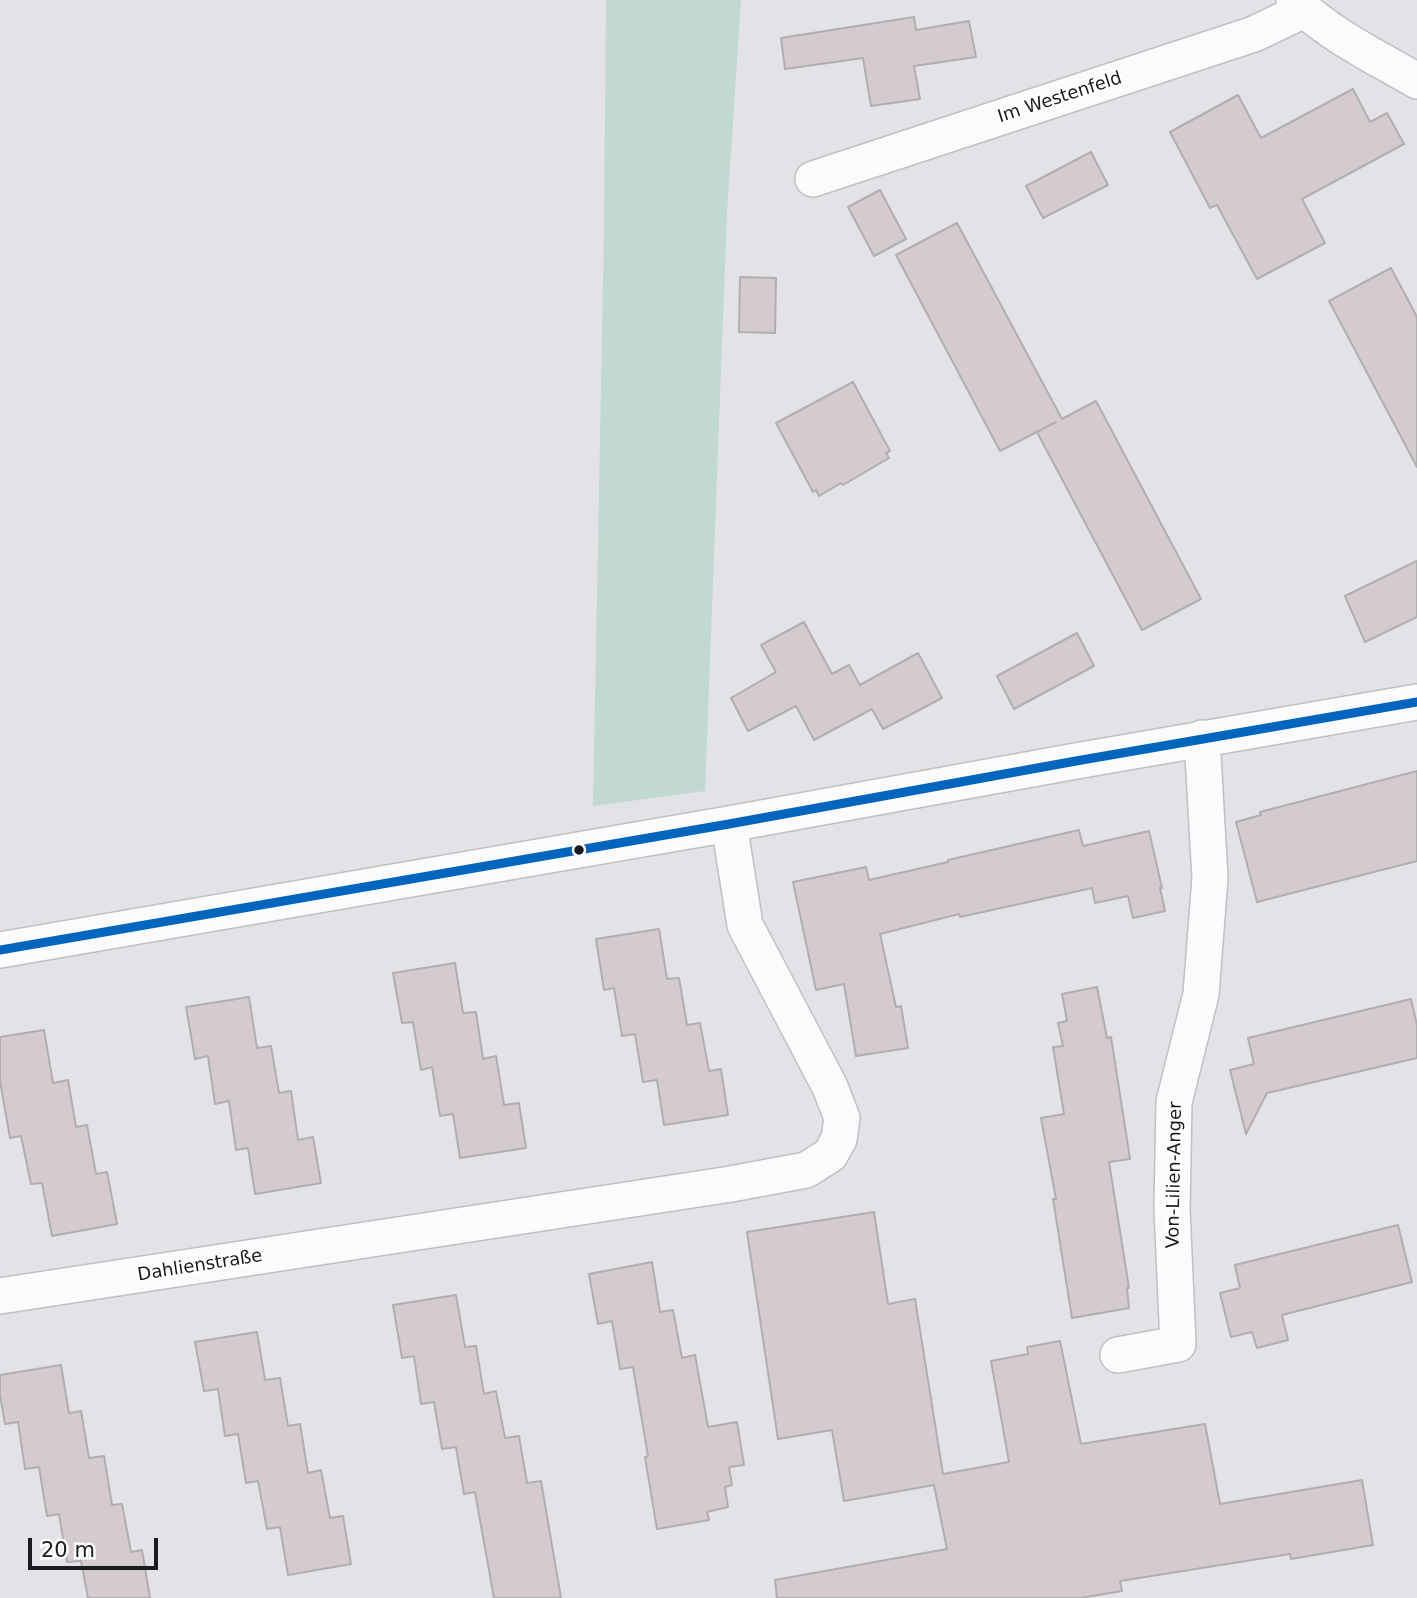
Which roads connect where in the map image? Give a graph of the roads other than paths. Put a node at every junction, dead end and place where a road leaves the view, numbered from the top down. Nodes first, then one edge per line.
1 (1299, 5) edge
2 (1417, 81) edge
3 (813, 179) dead end
4 (1417, 702) edge
5 (1202, 738) junction
6 (729, 824) junction
7 (0, 950) edge
8 (0, 1296) edge
9 (1118, 1355) dead end

1 - 2 street, Im Westenfeld
1 - 3 street, Im Westenfeld
4 - 5 street
5 - 6 street
5 - 9 street, Von-Lilien-Anger
6 - 7 street
6 - 8 street, Dahlienstraße

